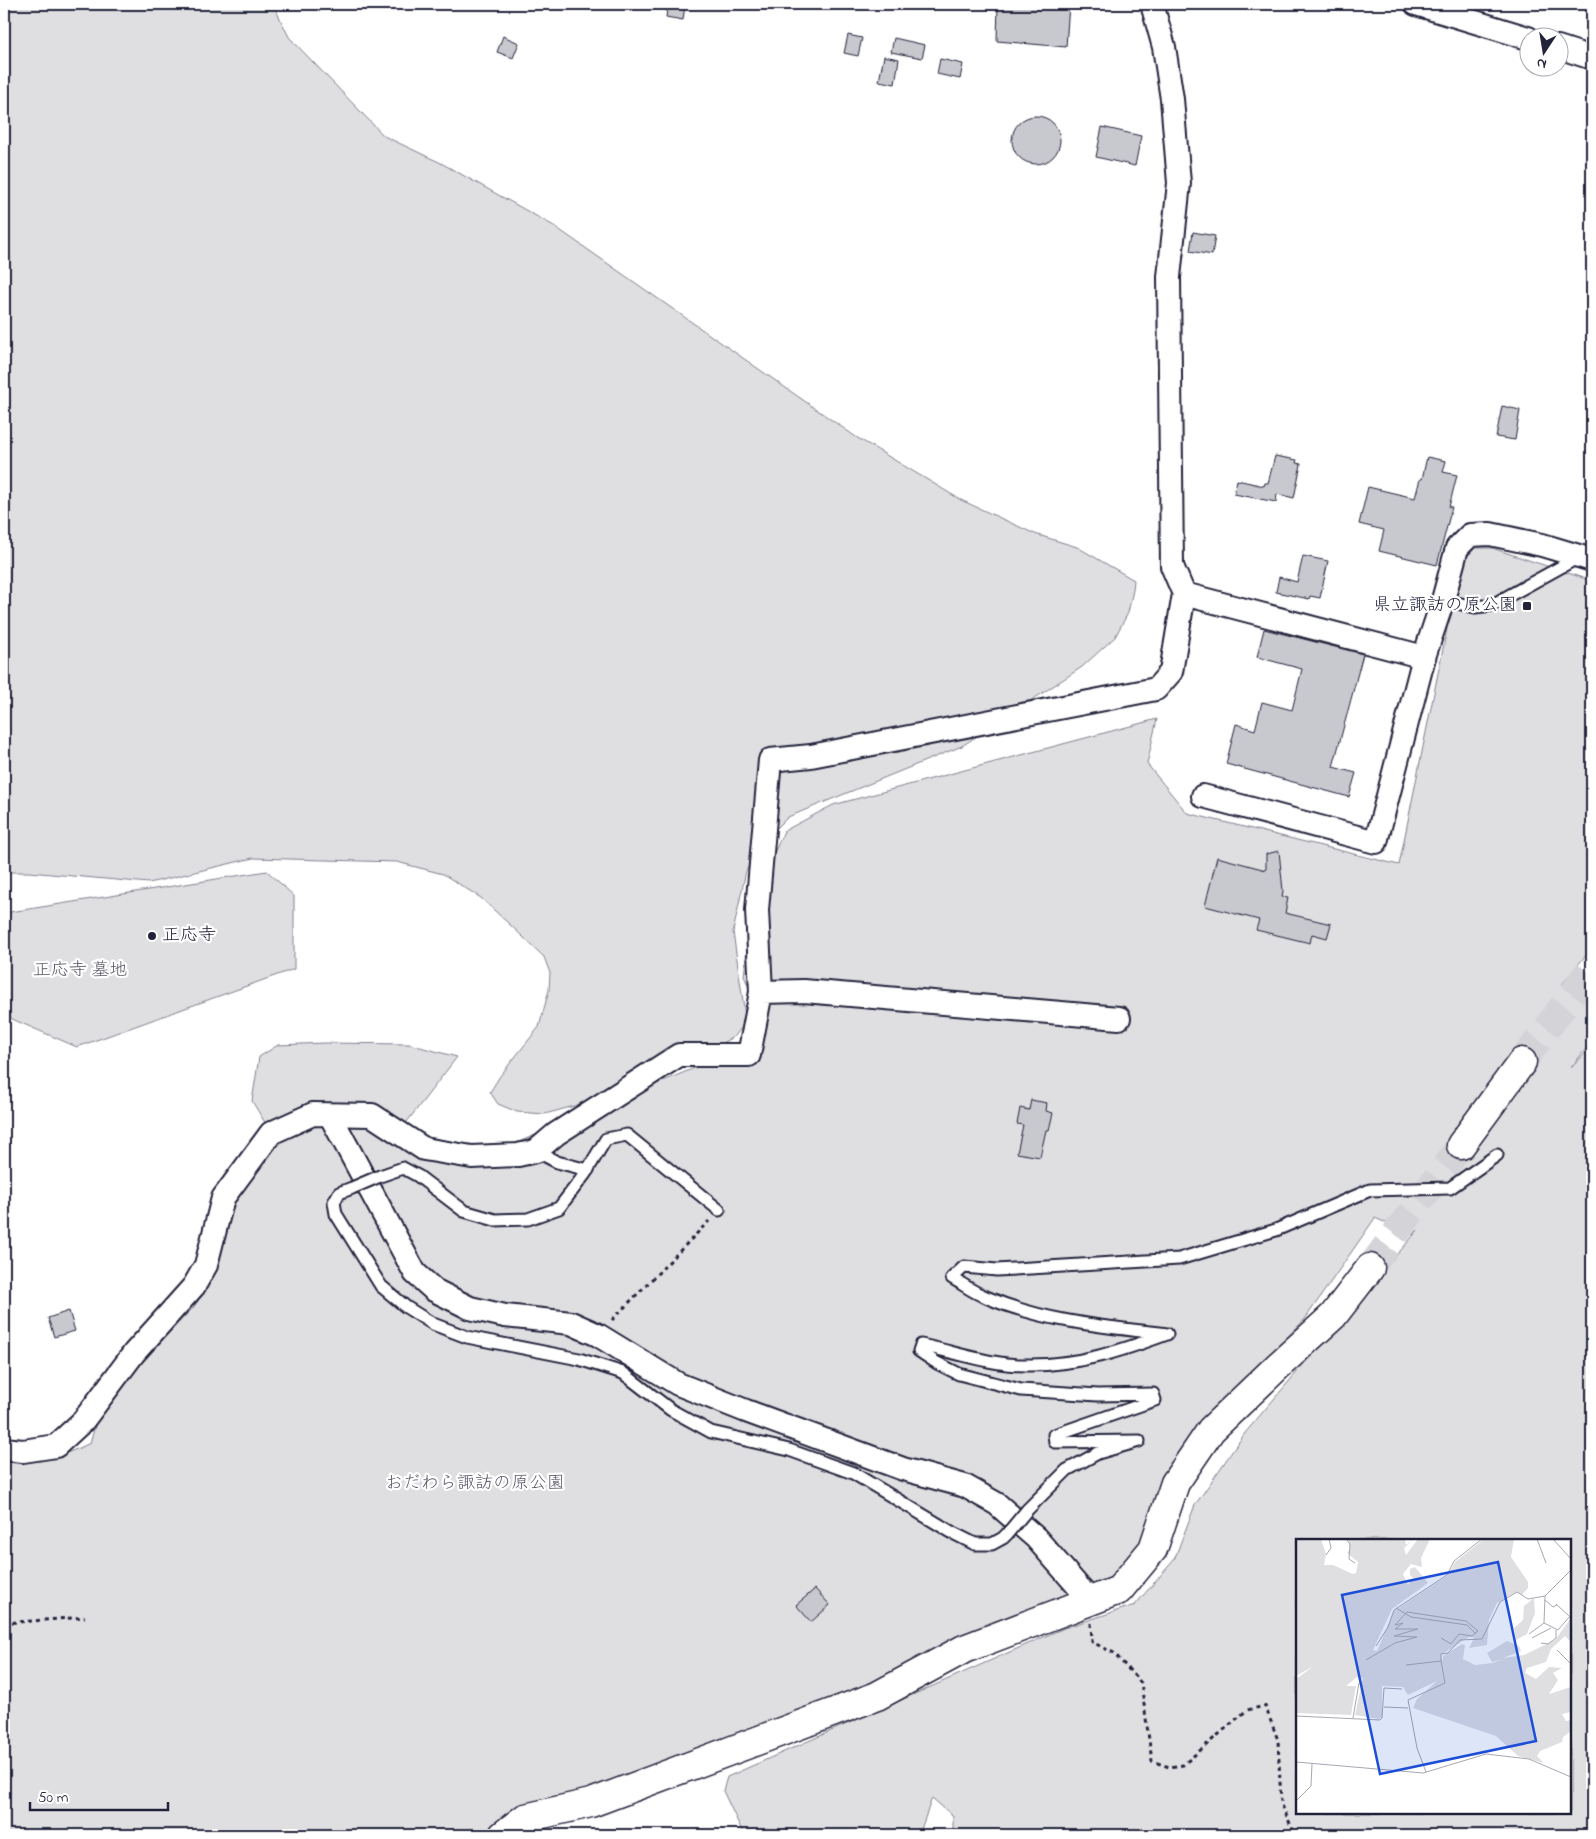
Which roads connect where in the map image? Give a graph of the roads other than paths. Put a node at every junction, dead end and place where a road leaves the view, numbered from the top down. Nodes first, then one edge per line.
1 (1152, 4) edge
2 (1416, 4) edge
3 (1518, 35) edge
4 (1568, 50) edge
5 (1592, 58) edge
6 (1586, 558) edge
7 (1184, 594) junction
8 (1443, 600) junction
9 (1424, 657) junction
10 (1203, 796) dead end
11 (761, 992) junction
12 (1119, 1018) dead end
13 (1522, 1062) tunnel mouth
14 (330, 1115) junction
15 (1461, 1145) tunnel mouth
16 (536, 1151) junction
17 (1497, 1155) dead end
18 (588, 1170) junction
19 (720, 1210) road end
20 (1370, 1268) tunnel mouth
21 (4, 1450) edge
22 (1090, 1600) junction
23 (503, 1835) edge

1 - 7 street
2 - 3 street
4 - 5 street
6 - 8 lane
6 - 8 street
7 - 9 street
7 - 11 street
8 - 9 street
9 - 10 street
11 - 12 street
11 - 16 street
13 - 15 street
14 - 16 street
14 - 21 street
14 - 22 street
16 - 18 lane
17 - 18 lane, bridge
18 - 19 lane
20 - 22 street
22 - 23 street

